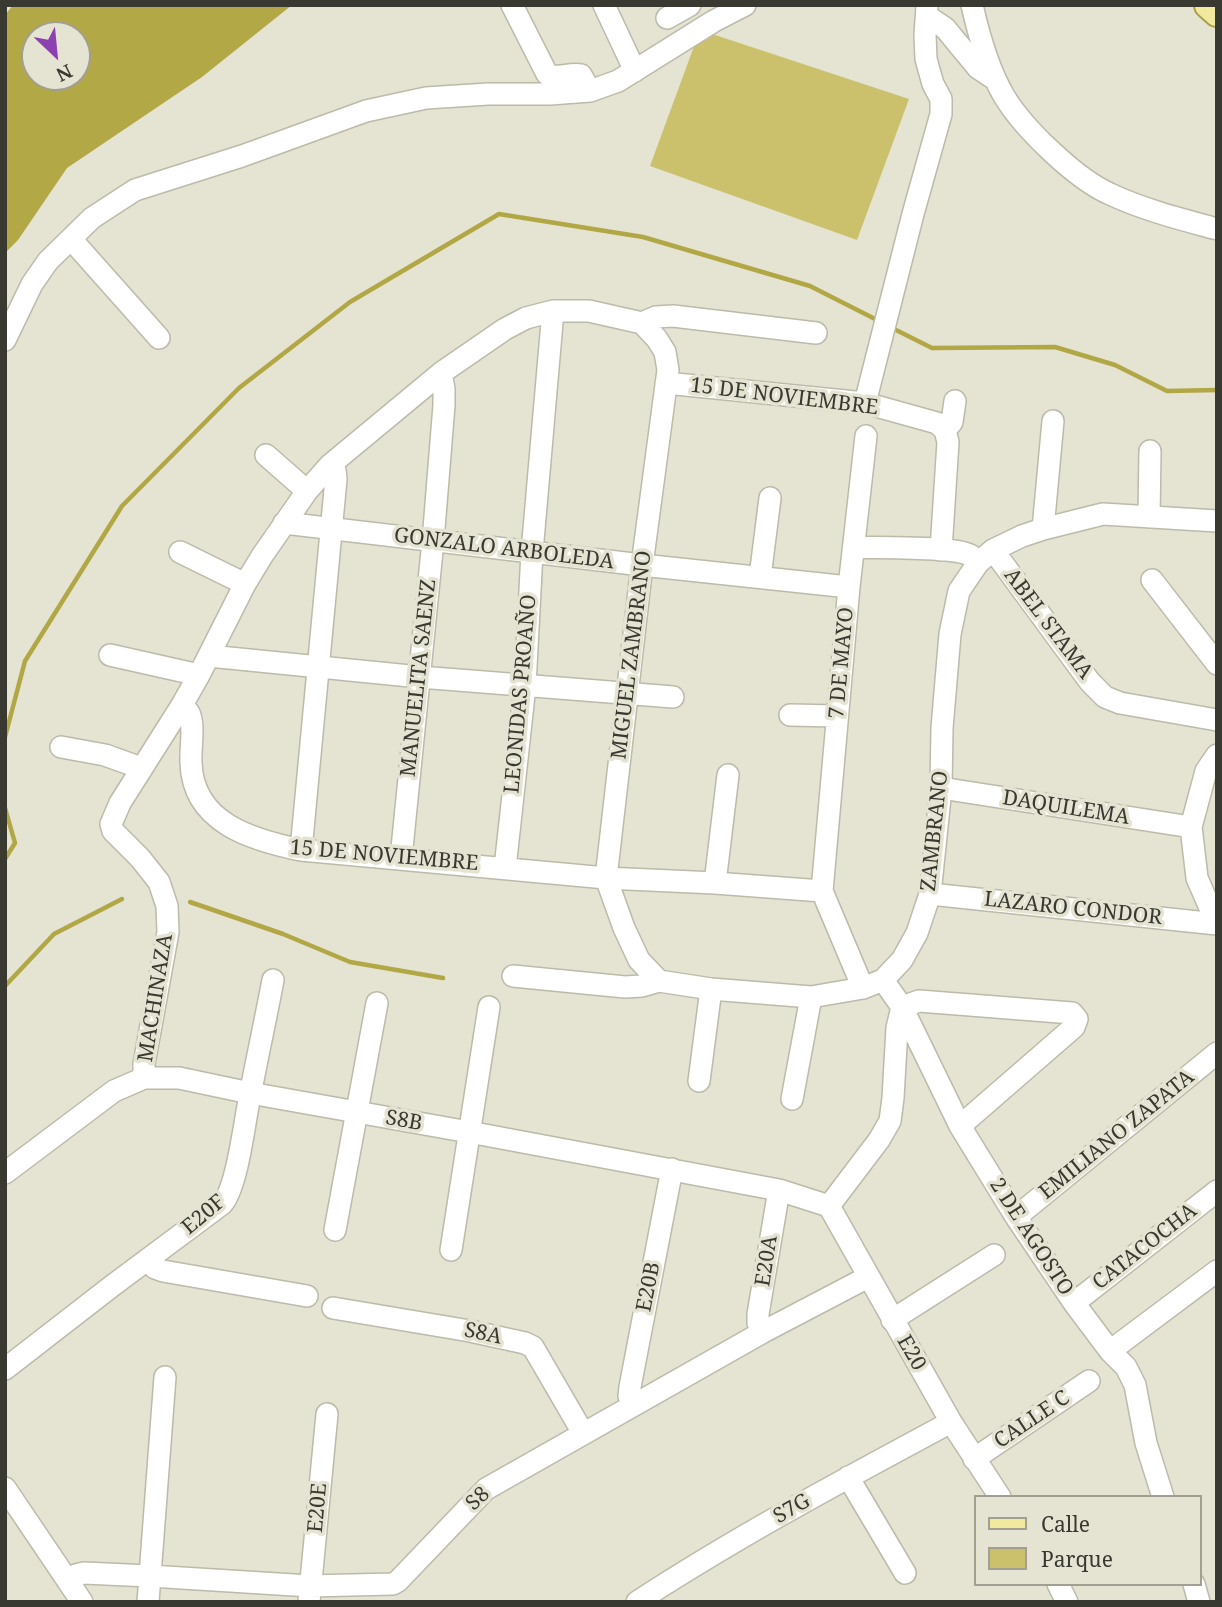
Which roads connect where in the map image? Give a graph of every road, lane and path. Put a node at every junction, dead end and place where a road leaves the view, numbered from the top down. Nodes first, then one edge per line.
1 (512, 5) edge
2 (604, 5) edge
3 (690, 5) edge
4 (972, 5) edge
5 (1208, 5) edge
6 (736, 7) edge
7 (923, 8) edge
8 (1217, 13) edge
9 (667, 18) dead end
10 (635, 71) junction
11 (998, 81) junction
12 (590, 92) junction
13 (1217, 229) edge
14 (71, 239) junction
15 (553, 311) junction
16 (642, 323) junction
17 (816, 333) dead end
18 (159, 338) dead end
19 (5, 340) edge
20 (441, 373) junction
21 (666, 383) junction
22 (955, 401) dead end
23 (864, 403) junction
24 (1053, 421) dead end
25 (945, 430) junction
26 (866, 436) dead end
27 (1150, 451) dead end
28 (266, 456) dead end
29 (330, 464) junction
30 (307, 491) junction
31 (770, 498) dead end
32 (1149, 517) junction
33 (1217, 521) edge
34 (284, 523) junction
35 (331, 529) junction
36 (1042, 529) junction
37 (433, 541) junction
38 (854, 547) junction
39 (941, 550) junction
40 (180, 552) dead end
41 (533, 552) junction
42 (985, 556) junction
43 (642, 565) junction
44 (760, 577) junction
45 (1152, 580) dead end
46 (245, 584) junction
47 (849, 587) junction
48 (110, 655) dead end
49 (1217, 664) edge
50 (204, 665) junction
51 (319, 666) junction
52 (420, 677) junction
53 (524, 686) junction
54 (627, 694) junction
55 (673, 697) dead end
56 (182, 705) junction
57 (789, 715) dead end
58 (837, 716) junction
59 (1217, 720) edge
60 (61, 747) dead end
61 (1217, 755) edge
62 (141, 768) junction
63 (728, 775) dead end
64 (941, 789) junction
65 (1191, 827) junction
66 (301, 850) junction
67 (401, 858) junction
68 (505, 867) junction
69 (606, 878) junction
70 (715, 883) junction
71 (822, 891) junction
72 (930, 894) junction
73 (1217, 924) edge
74 (513, 976) dead end
75 (273, 980) dead end
76 (883, 980) junction
77 (659, 981) junction
78 (863, 988) junction
79 (711, 989) junction
80 (811, 997) junction
81 (377, 1003) dead end
82 (489, 1007) dead end
83 (902, 1007) junction
84 (1217, 1053) edge
85 (144, 1079) junction
86 (699, 1080) dead end
87 (250, 1093) junction
88 (792, 1099) dead end
89 (357, 1112) junction
90 (960, 1126) junction
91 (469, 1132) junction
92 (673, 1169) junction
93 (5, 1173) edge
94 (779, 1190) junction
95 (1217, 1191) edge
96 (829, 1206) junction
97 (1016, 1217) junction
98 (335, 1230) dead end
99 (451, 1250) dead end
100 (994, 1255) dead end
101 (146, 1260) junction
102 (1217, 1272) edge
103 (868, 1277) junction
104 (307, 1296) dead end
105 (1074, 1303) junction
106 (333, 1308) dead end
107 (892, 1320) junction
108 (763, 1332) junction
109 (1110, 1351) junction
110 (5, 1369) edge
111 (165, 1377) dead end
112 (1089, 1381) dead end
113 (633, 1405) junction
114 (327, 1414) dead end
115 (951, 1422) junction
116 (583, 1433) junction
117 (974, 1459) junction
118 (848, 1478) junction
119 (5, 1488) edge
120 (999, 1495) edge
121 (1162, 1495) edge
122 (905, 1573) dead end
123 (150, 1576) junction
124 (67, 1579) junction
125 (1059, 1586) edge
126 (310, 1594) edge
127 (82, 1602) edge
128 (148, 1602) edge
129 (637, 1602) edge
130 (1067, 1602) edge

1 - 12 street
2 - 10 street
3 - 9 street
4 - 11 street
5 - 8 main road
6 - 10 street
7 - 11 street
7 - 23 street
10 - 12 street
11 - 13 street
12 - 14 street
14 - 18 street
14 - 19 street
15 - 16 street
15 - 20 street
15 - 41 street, LEONIDAS PROAÑO
16 - 17 street
16 - 21 street, MIGUEL ZAMBRANO
20 - 29 street
20 - 37 street, MANUELITA SAENZ
21 - 23 street, 15 DE NOVIEMBRE
21 - 43 street, MIGUEL ZAMBRANO
22 - 25 street
23 - 25 street, 15 DE NOVIEMBRE
24 - 36 street
25 - 39 street
26 - 38 street, 7 DE MAYO
27 - 32 street
28 - 30 street
29 - 30 street
29 - 35 street
30 - 34 street
31 - 44 street
32 - 33 street
32 - 36 street
34 - 35 street, GONZALO ARBOLEDA
34 - 46 street
35 - 37 street, GONZALO ARBOLEDA
35 - 51 street
36 - 42 street
37 - 41 street, GONZALO ARBOLEDA
37 - 52 street, MANUELITA SAENZ
38 - 39 street
38 - 47 street, 7 DE MAYO
39 - 42 street
40 - 46 street
41 - 43 street, GONZALO ARBOLEDA
41 - 53 street, LEONIDAS PROAÑO
42 - 59 street, ABEL STAMA
42 - 64 street, ZAMBRANO
43 - 44 street, GONZALO ARBOLEDA
43 - 54 street, MIGUEL ZAMBRANO
44 - 47 street, GONZALO ARBOLEDA
45 - 49 street
46 - 50 street
47 - 58 street, 7 DE MAYO
48 - 50 street
50 - 51 street
50 - 56 street
51 - 52 street
51 - 66 street
52 - 53 street
52 - 67 street, MANUELITA SAENZ
53 - 54 street
53 - 68 street, LEONIDAS PROAÑO
54 - 55 street
54 - 69 street, MIGUEL ZAMBRANO
56 - 62 street, MACHINAZA
56 - 66 street, 15 DE NOVIEMBRE
57 - 58 street
58 - 71 street, 7 DE MAYO
60 - 62 street
61 - 65 street
62 - 85 street, MACHINAZA
63 - 70 street
64 - 65 street, DAQUILEMA
64 - 72 street, ZAMBRANO
65 - 73 street
66 - 67 street, 15 DE NOVIEMBRE
67 - 68 street, 15 DE NOVIEMBRE
68 - 69 street, 15 DE NOVIEMBRE
69 - 70 street, 15 DE NOVIEMBRE
69 - 77 street, MIGUEL ZAMBRANO
70 - 71 street, 15 DE NOVIEMBRE
71 - 78 street
72 - 73 street, LAZARO CONDOR
72 - 76 street, ZAMBRANO
74 - 77 street, ZAMBRANO
75 - 87 street, E20F
76 - 78 street, ZAMBRANO
76 - 83 street, 2 DE AGOSTO
77 - 79 street, ZAMBRANO
78 - 80 street, ZAMBRANO
79 - 80 street, ZAMBRANO
79 - 86 street
80 - 88 street
81 - 89 street
82 - 91 street
83 - 90 street, 2 DE AGOSTO
83 - 90 street
83 - 96 street
84 - 97 street, EMILIANO ZAPATA
85 - 87 street, S8B
85 - 93 street, S8B
87 - 89 street, S8B
87 - 101 street, E20F
89 - 91 street, S8B
89 - 98 street
90 - 97 street, 2 DE AGOSTO
91 - 92 street, S8B
91 - 99 street
92 - 94 street, S8B
92 - 113 street, E20B
94 - 96 street, S8B
94 - 108 street, E20A
95 - 105 street, CATACOCHA
96 - 103 street, E20
97 - 105 street, 2 DE AGOSTO
100 - 107 street
101 - 104 street
101 - 110 street, E20F
102 - 109 street
103 - 107 street, E20
103 - 108 street, S8
105 - 109 street, 2 DE AGOSTO
106 - 116 street, S8A
107 - 115 street, E20
108 - 113 street, S8
109 - 121 street, 2 DE AGOSTO
111 - 123 street
112 - 117 street, CALLE C
113 - 116 street, S8
114 - 126 street, E20E
115 - 117 street, E20
115 - 118 street, S7G
116 - 126 street, S8
117 - 120 street, E20
118 - 122 street
118 - 129 street, S7G
119 - 124 street
123 - 124 street, S8
123 - 126 street, S8
123 - 128 street
124 - 127 street
125 - 130 street

